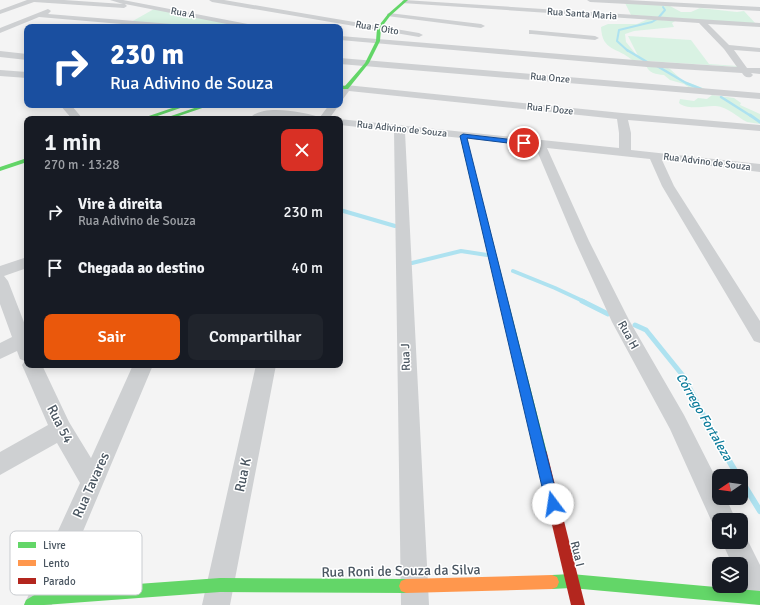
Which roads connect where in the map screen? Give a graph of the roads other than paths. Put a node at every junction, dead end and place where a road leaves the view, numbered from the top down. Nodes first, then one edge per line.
1 (34, 0) edge
2 (113, 0) edge
3 (212, 0) edge
4 (250, 0) edge
5 (590, 0) edge
6 (596, 0) edge
7 (73, 1) edge
8 (405, 1) edge
9 (477, 3) edge
10 (240, 5) junction
11 (268, 9) junction
12 (760, 10) edge
13 (0, 12) edge
14 (143, 12) junction
15 (39, 15) junction
16 (389, 15) junction
17 (599, 15) junction
18 (702, 22) junction
19 (125, 23) junction
20 (140, 24) edge
21 (229, 24) edge
22 (236, 24) edge
23 (481, 26) dead end
24 (760, 26) edge
25 (379, 28) junction
26 (0, 31) edge
27 (532, 32) dead end
28 (20, 33) dead end
29 (424, 36) dead end
30 (343, 38) edge
31 (595, 38) dead end
32 (439, 39) dead end
33 (378, 42) junction
34 (727, 47) junction
35 (760, 50) edge
36 (493, 51) junction
37 (0, 54) edge
38 (553, 56) junction
39 (24, 57) edge
40 (343, 60) edge
41 (367, 63) junction
42 (744, 70) junction
43 (760, 71) edge
44 (0, 73) edge
45 (24, 76) edge
46 (756, 86) edge
47 (343, 88) edge
48 (760, 96) edge
49 (68, 108) edge
50 (177, 108) edge
51 (199, 108) edge
52 (75, 116) edge
53 (151, 116) edge
54 (174, 116) edge
55 (259, 116) edge
56 (292, 116) edge
57 (622, 116) junction
58 (343, 122) edge
59 (760, 128) edge
60 (398, 129) junction
61 (463, 136) junction
62 (540, 145) junction
63 (626, 152) junction
64 (24, 155) edge
65 (654, 155) junction
66 (24, 161) edge
67 (0, 162) edge
68 (760, 168) edge
69 (0, 169) edge
70 (24, 263) edge
71 (0, 272) edge
72 (0, 282) edge
73 (760, 336) edge
74 (24, 348) edge
75 (0, 351) edge
76 (33, 368) edge
77 (142, 368) edge
78 (265, 368) edge
79 (61, 429) junction
80 (0, 464) edge
81 (92, 482) junction
82 (721, 513) edge
83 (70, 531) edge
84 (738, 549) edge
85 (571, 581) junction
86 (760, 593) edge
87 (218, 595) edge
88 (414, 596) edge
89 (760, 598) edge
90 (37, 603) edge
91 (578, 605) edge

1 - 7 street
1 - 13 street
2 - 14 street
3 - 10 street, Rua F Oito
4 - 10 street
5 - 6 street
6 - 12 street
6 - 17 street
7 - 14 street
7 - 15 street
8 - 9 street, Rua Santa Maria
8 - 16 street
9 - 17 street, Rua Santa Maria
10 - 11 street, Rua F Oito
11 - 22 street
11 - 25 street, Rua F Oito
14 - 19 street
14 - 21 street, Rua A
15 - 19 street
15 - 26 street
16 - 23 street
16 - 25 street
17 - 18 street, Rua Santa Maria
18 - 24 street, Rua Santa Maria
18 - 34 street
19 - 20 street
25 - 29 street, Rua F Oito
25 - 33 street
26 - 28 street
27 - 38 street
30 - 33 street
31 - 38 street
32 - 36 street
33 - 36 street
33 - 41 street
34 - 35 street
34 - 42 street
36 - 38 street
37 - 39 street
38 - 41 street, Rua Onze
38 - 42 street
38 - 48 street, Rua Onze
40 - 41 street, Rua Onze
41 - 47 street
42 - 43 street
42 - 46 street
44 - 45 street
47 - 57 street, Rua F Doze
49 - 52 street
50 - 53 street
51 - 54 street
55 - 56 street
57 - 59 street, Rua F Doze
57 - 63 street
58 - 60 street, Rua Adivino de Souza
60 - 61 street, Rua Adivino de Souza
60 - 88 street, Rua J
61 - 62 street, Rua Adivino de Souza
61 - 85 street, Rua I
62 - 63 street, Rua Adivino de Souza
62 - 82 street, Rua H
63 - 65 street, Rua Adivino de Souza
64 - 67 street
65 - 68 street, Rua Advino de Souza
65 - 73 street
66 - 69 street
70 - 71 street
72 - 74 street
74 - 75 street
76 - 79 street, Rua 54
77 - 81 street, Rua Tavares
78 - 87 street, Rua K
79 - 80 street
79 - 81 street, Rua 54
81 - 83 street, Rua Tavares
84 - 86 street
85 - 88 street, Rua Roni de Souza da Silva
85 - 89 street, Rua Roni de Souza da Silva
85 - 91 street, Rua I
87 - 88 street, Rua Roni de Souza da Silva
87 - 90 street, Rua Roni de Souza da Silva

